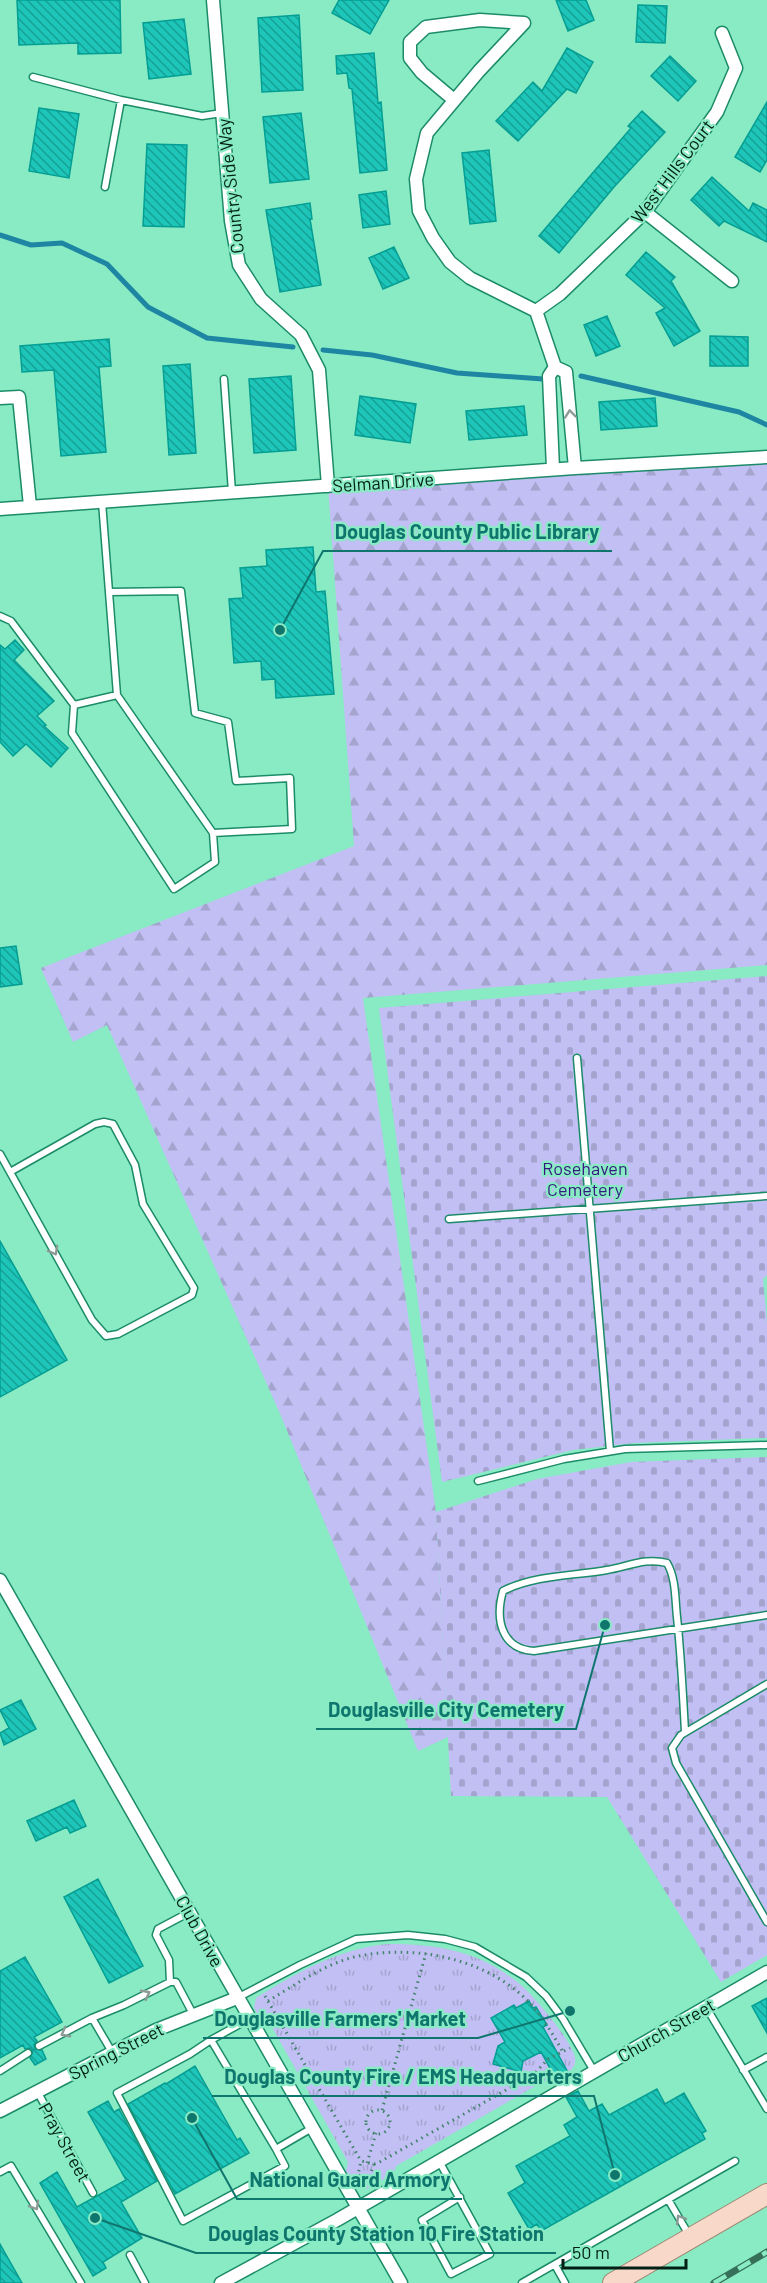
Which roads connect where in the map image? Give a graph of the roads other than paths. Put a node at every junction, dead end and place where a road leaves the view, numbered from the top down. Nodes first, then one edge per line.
1 (213, 0) edge
2 (722, 33) dead end
3 (33, 77) dead end
4 (121, 100) junction
5 (454, 100) junction
6 (222, 113) junction
7 (105, 187) dead end
8 (645, 212) junction
9 (732, 281) dead end
10 (536, 311) junction
11 (555, 367) junction
12 (224, 379) dead end
13 (0, 398) edge
14 (767, 457) edge
15 (575, 468) junction
16 (553, 469) junction
17 (328, 486) junction
18 (232, 493) junction
19 (102, 502) junction
20 (30, 507) junction
21 (0, 509) edge
22 (109, 592) junction
23 (0, 616) edge
24 (117, 695) junction
25 (74, 705) junction
26 (213, 833) junction
27 (577, 1058) dead end
28 (0, 1154) edge
29 (10, 1172) junction
30 (767, 1196) edge
31 (590, 1208) junction
32 (449, 1219) dead end
33 (767, 1445) edge
34 (610, 1451) junction
35 (478, 1481) dead end
36 (0, 1580) edge
37 (767, 1616) edge
38 (678, 1629) junction
39 (767, 1684) edge
40 (685, 1732) junction
41 (190, 1912) junction
42 (767, 1922) edge
43 (767, 1972) edge
44 (170, 1982) junction
45 (237, 1998) junction
46 (706, 2007) junction
47 (193, 2014) junction
48 (92, 2018) junction
49 (249, 2019) junction
50 (211, 2040) junction
51 (39, 2046) dead end
52 (112, 2052) junction
53 (28, 2053) dead end
54 (767, 2057) edge
55 (743, 2070) junction
56 (0, 2071) edge
57 (594, 2072) junction
58 (37, 2091) junction
59 (767, 2109) edge
60 (0, 2112) edge
61 (312, 2128) junction
62 (276, 2149) junction
63 (439, 2161) junction
64 (735, 2162) dead end
65 (0, 2172) edge
66 (93, 2193) dead end
67 (767, 2194) edge
68 (460, 2197) junction
69 (669, 2200) junction
70 (357, 2207) junction
71 (691, 2238) junction
72 (130, 2255) dead end
73 (555, 2265) junction
74 (81, 2283) edge
75 (145, 2283) edge
76 (221, 2283) edge
77 (401, 2283) edge
78 (522, 2283) edge
79 (566, 2283) edge
80 (613, 2283) edge

1 - 6 street, Country Side Way
2 - 8 street, West Hills Court
3 - 4 lane
4 - 6 lane
4 - 7 lane
5 - 5 street
5 - 10 street
6 - 17 street, Country Side Way
8 - 9 street
8 - 10 street, West Hills Court
10 - 11 street
15 -> 11 street
11 - 16 street
12 - 18 lane
13 - 20 street
14 - 15 street, Selman Drive
15 - 16 street, Selman Drive
16 - 17 street, Selman Drive
17 - 18 street, Selman Drive
18 - 19 street, Selman Drive
19 - 20 street, Selman Drive
19 - 22 lane
20 - 21 street, Selman Drive
22 - 24 lane
22 - 26 lane
23 - 25 lane
24 - 25 lane
24 - 26 lane
25 - 26 lane
27 - 31 lane
28 - 29 lane
29 -> 29 lane
30 - 31 lane
31 - 32 lane
31 - 34 lane
33 - 34 lane
34 - 35 lane
36 - 41 street, Club Drive
37 - 38 lane
38 - 38 lane
38 - 40 lane
39 - 40 lane
40 - 42 lane
41 - 44 lane
41 - 45 street, Club Drive
43 - 46 street, Church Street
44 - 47 lane
48 -> 44 lane
45 - 47 street, Spring Street
45 - 49 street, Club Drive
45 - 57 lane
46 - 55 lane
46 - 57 street, Church Street
47 - 52 street, Spring Street
48 -> 51 lane
48 - 52 lane
49 - 50 lane
49 - 61 street, Club Drive
50 - 62 lane
50 - 62 lane
52 - 58 street, Spring Street
53 - 56 lane
54 - 55 lane
55 - 59 lane
57 - 63 street, Church Street
58 - 60 street, Spring Street
58 - 66 lane, Pray Street
61 - 62 lane
61 - 70 street, Club Drive
63 - 68 lane
63 - 70 street, Church Street
64 - 69 lane
65 -> 74 lane
67 - 71 main road
68 - 68 lane
71 -> 69 lane
69 - 73 lane
70 - 76 street, Church Street
70 - 77 street, Club Drive
71 - 80 main road
72 - 75 lane
73 - 78 lane
73 - 79 lane

